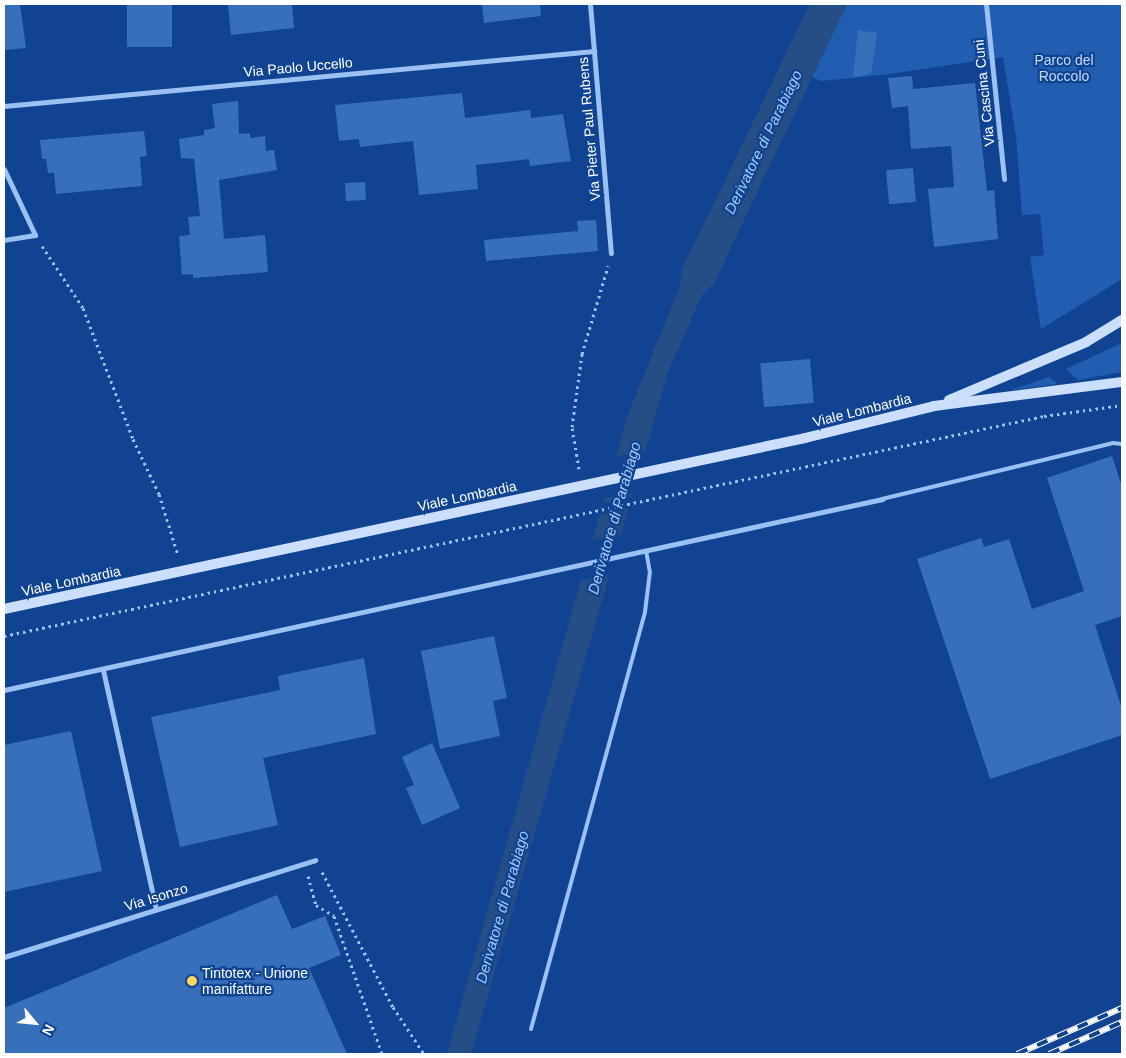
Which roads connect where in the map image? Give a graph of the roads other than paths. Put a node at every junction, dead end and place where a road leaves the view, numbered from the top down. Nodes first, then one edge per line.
1 (590, 4) edge
2 (986, 4) edge
3 (594, 51) junction
4 (4, 106) edge
5 (4, 169) edge
6 (1004, 179) dead end
7 (4, 240) edge
8 (611, 253) road end
9 (1122, 320) edge
10 (1122, 382) edge
11 (934, 406) junction
12 (1122, 444) edge
13 (882, 499) joint
14 (646, 551) junction
15 (4, 609) edge
16 (103, 670) junction
17 (4, 690) edge
18 (316, 860) road end
19 (156, 909) junction
20 (4, 956) edge
21 (531, 1029) dead end

1 - 3 street, Via Pieter Paul Rubens
2 - 6 street, Via Cascina Cuni
3 - 4 street, Via Paolo Uccello
3 - 8 street, Via Pieter Paul Rubens
5 - 7 street
9 - 11 main road, Viale Lombardia
10 - 11 main road, Viale Lombardia
11 - 15 main road, Viale Lombardia
12 - 13 lane
13 - 14 street
14 - 16 street
14 - 21 lane
16 - 17 street
16 - 19 street
18 - 19 street, Via Isonzo
19 - 20 street, Via Isonzo

